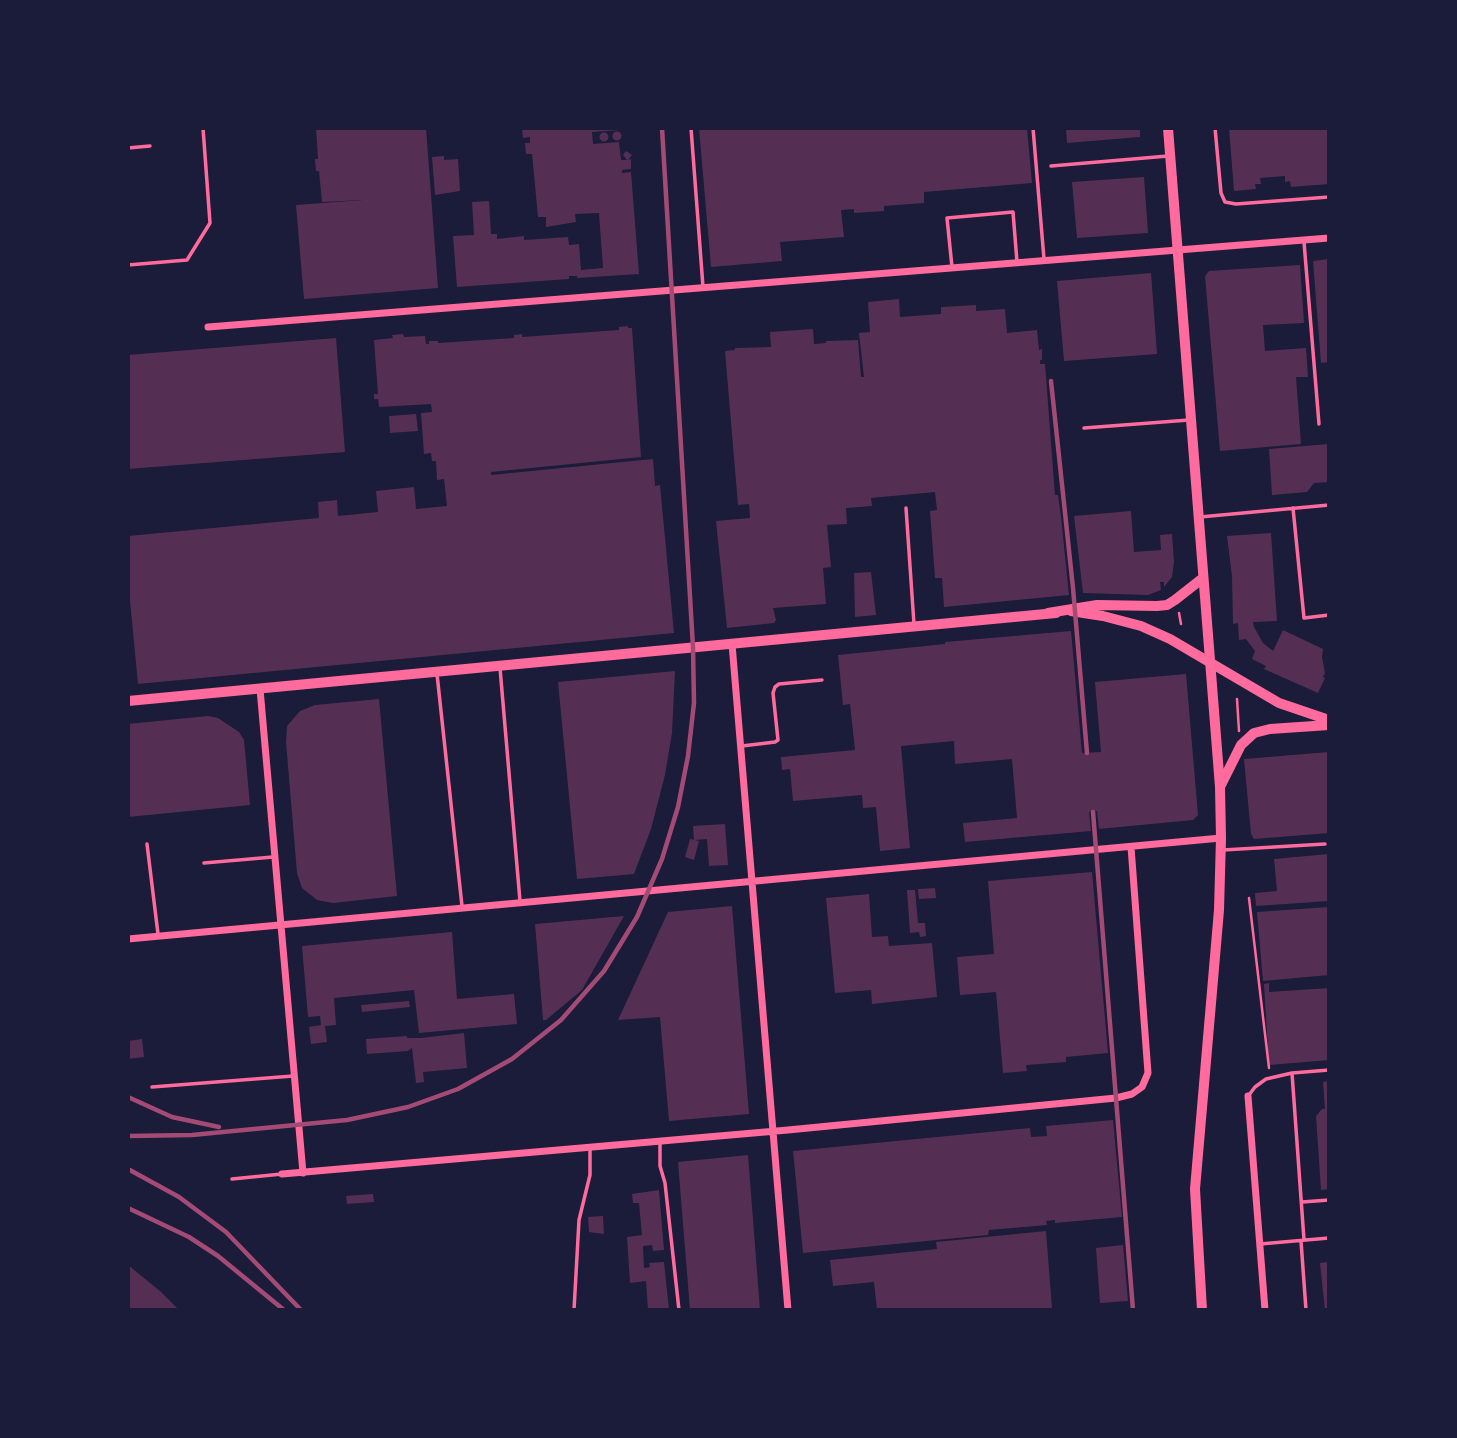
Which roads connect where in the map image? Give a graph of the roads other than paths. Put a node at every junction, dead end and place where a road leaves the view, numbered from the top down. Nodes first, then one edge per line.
1 (203, 128) edge
2 (691, 128) edge
3 (1033, 128) edge
4 (1168, 128) edge
5 (1215, 128) edge
6 (150, 146) dead end
7 (128, 148) edge
8 (1170, 156) junction
9 (1051, 166) dead end
10 (1329, 197) edge
11 (1329, 238) edge
12 (1304, 240) junction
13 (1178, 249) junction
14 (1044, 260) junction
15 (1017, 262) junction
16 (128, 265) edge
17 (952, 267) junction
18 (703, 287) junction
19 (208, 327) dead end
20 (1191, 420) junction
21 (1319, 424) dead end
22 (1084, 428) dead end
23 (1329, 505) edge
24 (906, 508) dead end
25 (1293, 508) junction
26 (1198, 517) junction
27 (1203, 578) junction
28 (1048, 613) junction
29 (1329, 615) edge
30 (914, 626) junction
31 (732, 644) junction
32 (1209, 663) junction
33 (500, 666) junction
34 (437, 672) junction
35 (822, 680) dead end
36 (260, 689) junction
37 (128, 701) edge
38 (1329, 720) edge
39 (1329, 726) edge
40 (740, 746) junction
41 (1220, 787) junction
42 (146, 844) dead end
43 (1222, 844) junction
44 (1325, 844) dead end
45 (1131, 847) junction
46 (275, 857) junction
47 (204, 863) dead end
48 (752, 882) junction
49 (520, 903) junction
50 (463, 908) junction
51 (281, 925) junction
52 (158, 936) junction
53 (128, 939) edge
54 (1329, 1070) edge
55 (1292, 1073) junction
56 (295, 1076) junction
57 (152, 1087) dead end
58 (1248, 1096) joint
59 (773, 1132) junction
60 (660, 1140) junction
61 (590, 1147) junction
62 (303, 1173) junction
63 (282, 1174) joint
64 (232, 1179) dead end
65 (1329, 1200) edge
66 (1302, 1202) junction
67 (1329, 1238) edge
68 (1302, 1241) junction
69 (1260, 1244) junction
70 (574, 1310) edge
71 (679, 1310) edge
72 (788, 1310) edge
73 (1202, 1310) edge
74 (1265, 1310) edge
75 (1306, 1310) edge

1 - 16 lane
2 - 18 lane
3 - 14 lane
4 - 8 main road
5 - 10 lane
6 - 7 lane
8 - 9 lane
8 - 13 main road
11 - 12 street
12 - 13 street
12 - 21 lane
13 - 14 street
13 - 20 main road
14 - 15 street
15 - 17 street
15 - 17 lane
17 - 18 street
18 - 19 street
20 - 22 lane
20 - 26 main road
23 - 25 lane
24 - 30 lane
25 - 26 lane
25 - 29 lane
26 - 27 main road
27 - 28 main road
27 - 32 main road
28 - 30 street
28 - 32 street
30 - 31 street
31 - 33 street
31 - 40 street
32 - 38 street
32 - 41 main road
33 - 34 street
33 - 49 lane
34 - 36 street
34 - 50 lane
35 - 40 lane
36 - 37 street
36 - 46 street
39 - 41 main road
40 - 48 street
41 - 43 main road
42 - 52 lane
43 - 44 lane
43 - 45 street
43 - 73 main road
45 - 48 street
45 - 59 street
46 - 47 lane
46 - 51 street
48 - 49 street
48 - 59 street
49 - 50 street
50 - 51 street
51 - 52 street
51 - 56 street
52 - 53 street
54 - 55 lane
55 - 58 lane
55 - 66 lane
56 - 57 lane
56 - 62 street
58 - 69 street
59 - 60 street
59 - 72 street
60 - 61 street
60 - 71 lane
61 - 62 street
61 - 70 lane
62 - 63 street
63 - 64 lane
65 - 66 lane
66 - 68 lane
67 - 68 lane
68 - 69 lane
68 - 75 lane
69 - 74 street

